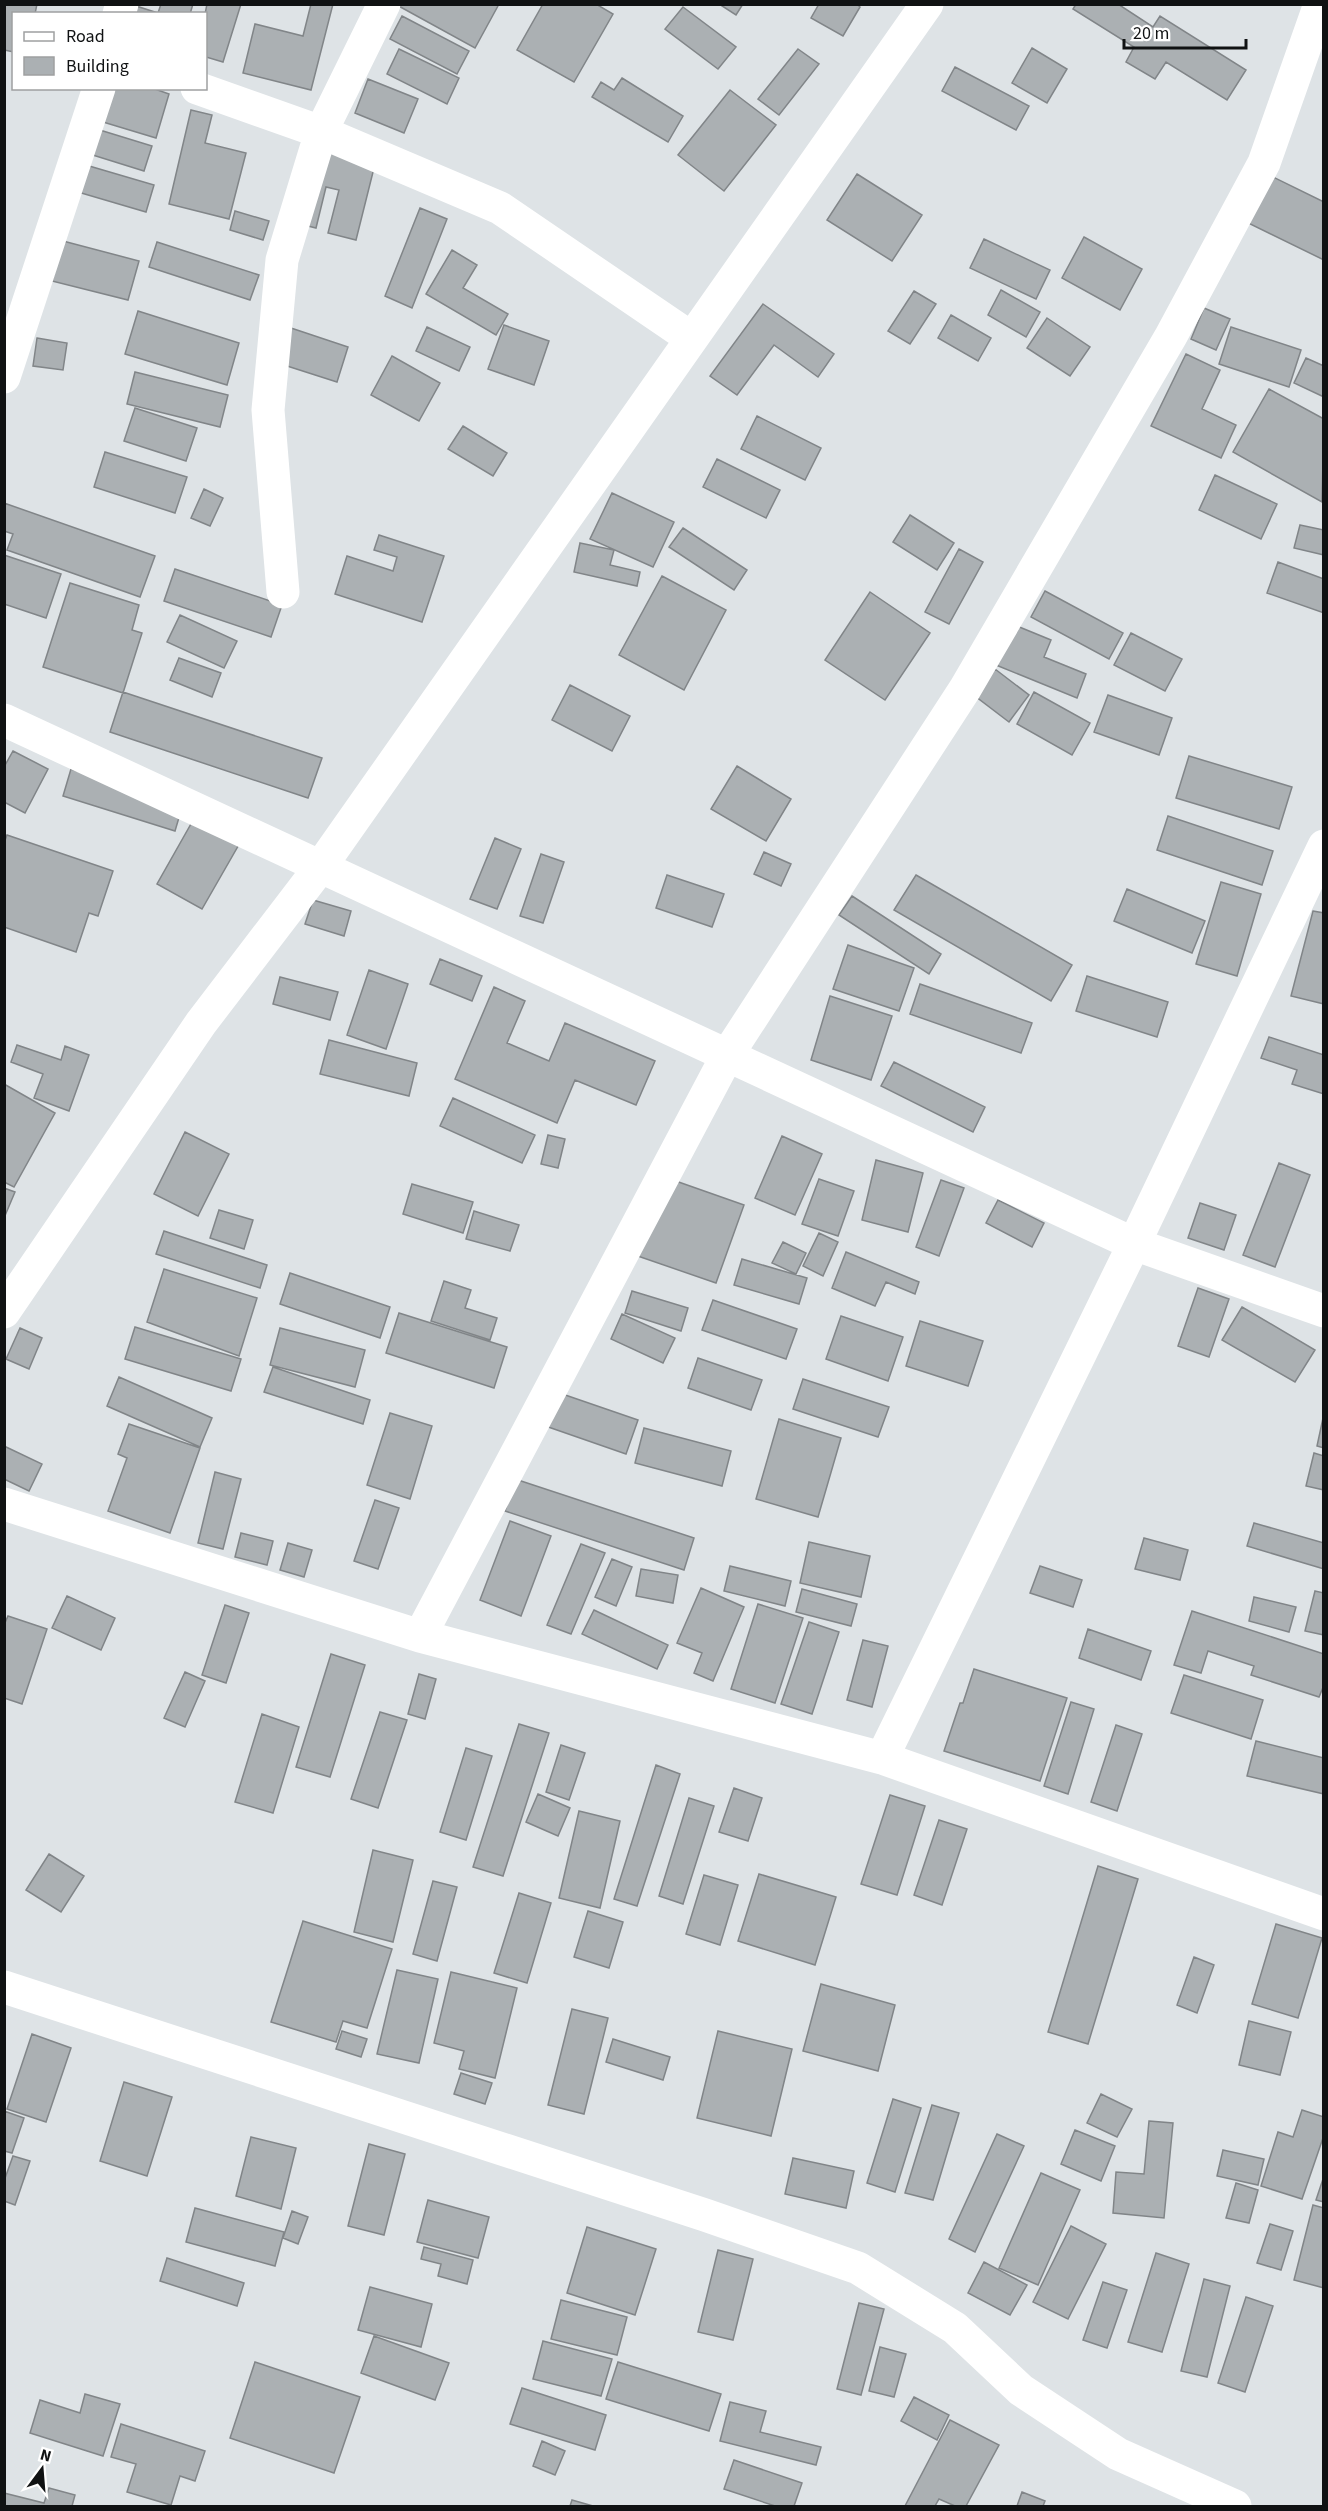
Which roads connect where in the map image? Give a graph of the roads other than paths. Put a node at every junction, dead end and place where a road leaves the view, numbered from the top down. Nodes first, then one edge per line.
1 (384, 4) edge
2 (927, 4) edge
3 (1320, 4) edge
4 (98, 90) edge
5 (203, 90) edge
6 (321, 132) junction
7 (691, 338) junction
8 (4, 377) edge
9 (283, 592) dead end
10 (4, 720) edge
11 (1323, 846) edge
12 (321, 866) junction
13 (728, 1054) junction
14 (1134, 1244) junction
15 (4, 1311) edge
16 (1323, 1311) edge
17 (4, 1504) edge
18 (420, 1636) junction
19 (882, 1758) junction
20 (1323, 1914) edge
21 (4, 1987) edge
22 (1235, 2506) edge

1 - 6 street
2 - 7 street
3 - 13 street
4 - 8 street
5 - 6 street
6 - 7 street
6 - 9 street
7 - 12 street
10 - 12 street
11 - 14 street
12 - 13 street
12 - 15 street
13 - 14 street
13 - 18 street
14 - 16 street
14 - 19 street
17 - 18 street
18 - 19 street
19 - 20 street
21 - 22 street

